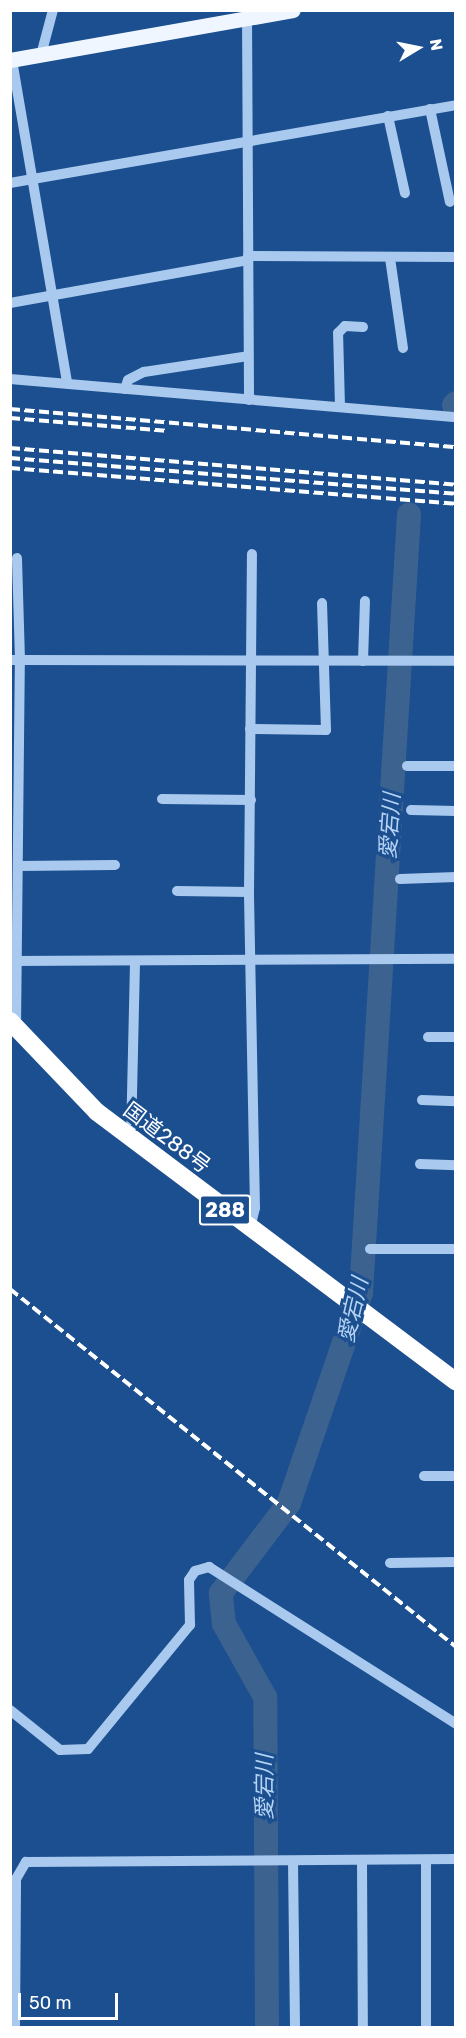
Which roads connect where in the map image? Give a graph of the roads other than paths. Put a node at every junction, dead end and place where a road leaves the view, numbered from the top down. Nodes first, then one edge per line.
1 (53, 10) edge
2 (293, 10) edge
3 (247, 15) edge
4 (41, 55) junction
5 (11, 60) edge
6 (456, 105) edge
7 (430, 109) junction
8 (388, 116) junction
9 (247, 140) junction
10 (33, 180) junction
11 (10, 183) edge
12 (405, 193) dead end
13 (450, 202) dead end
14 (456, 257) edge
15 (248, 258) junction
16 (390, 258) junction
17 (53, 296) junction
18 (10, 303) edge
19 (363, 327) dead end
20 (403, 348) dead end
21 (249, 356) junction
22 (10, 379) edge
23 (67, 383) junction
24 (125, 389) junction
25 (249, 400) junction
26 (339, 407) junction
27 (456, 417) edge
28 (252, 554) dead end
29 (17, 558) dead end
30 (365, 601) dead end
31 (322, 603) dead end
32 (250, 659) junction
33 (15, 660) edge
34 (324, 660) junction
35 (363, 661) junction
36 (456, 661) edge
37 (250, 729) junction
38 (407, 766) dead end
39 (456, 766) edge
40 (162, 799) dead end
41 (250, 800) junction
42 (411, 810) dead end
43 (456, 811) edge
44 (115, 865) dead end
45 (19, 866) junction
46 (456, 877) edge
47 (400, 879) dead end
48 (177, 891) dead end
49 (249, 892) junction
50 (456, 959) edge
51 (15, 961) edge
52 (135, 961) junction
53 (251, 962) junction
54 (13, 1025) edge
55 (428, 1037) dead end
56 (456, 1037) edge
57 (422, 1101) dead end
58 (456, 1101) edge
59 (131, 1139) junction
60 (420, 1164) dead end
61 (456, 1165) edge
62 (250, 1228) junction
63 (370, 1249) dead end
64 (456, 1249) edge
65 (456, 1382) edge
66 (424, 1476) dead end
67 (456, 1476) edge
68 (456, 1562) edge
69 (390, 1563) dead end
70 (10, 1710) edge
71 (456, 1725) edge
72 (456, 1859) edge
73 (426, 1860) junction
74 (362, 1861) junction
75 (293, 1862) junction
76 (15, 1864) edge
77 (15, 2028) edge
78 (296, 2028) edge
79 (363, 2028) edge
80 (426, 2028) edge

1 - 4 street
2 - 3 main road
3 - 4 main road
3 - 9 street
4 - 5 main road
5 - 10 street
6 - 7 street
7 - 8 street
7 - 13 street
8 - 9 street
8 - 12 street
9 - 10 street
9 - 15 street
10 - 11 street
10 - 17 street
14 - 16 street
15 - 16 street
15 - 17 street
15 - 21 street
16 - 20 street
17 - 18 street
17 - 23 street
19 - 26 street
21 - 24 street
21 - 25 street
22 - 23 street
23 - 24 street
24 - 25 street
25 - 26 street
26 - 27 street
28 - 32 street
29 - 33 street
30 - 35 street
31 - 34 street
32 - 33 street
32 - 34 street
32 - 37 street
33 - 45 street
34 - 35 street
34 - 37 street
35 - 36 street
37 - 41 street
38 - 39 street
40 - 41 street
41 - 49 street
42 - 43 street
44 - 45 street
45 - 51 street
46 - 47 street
48 - 49 street
49 - 53 street
50 - 53 street
51 - 52 street
51 - 54 street
52 - 53 street
52 - 59 street
53 - 62 street
54 - 59 highway, 国道288号 / 288
55 - 56 street
57 - 58 street
59 - 62 highway, 国道288号 / 288
60 - 61 street
62 - 65 highway, 国道288号 / 288
63 - 64 street
66 - 67 street
68 - 69 street
70 - 71 street
72 - 73 street
73 - 74 street
73 - 80 street
74 - 75 street
74 - 79 street
75 - 76 street
75 - 78 street
76 - 77 street

